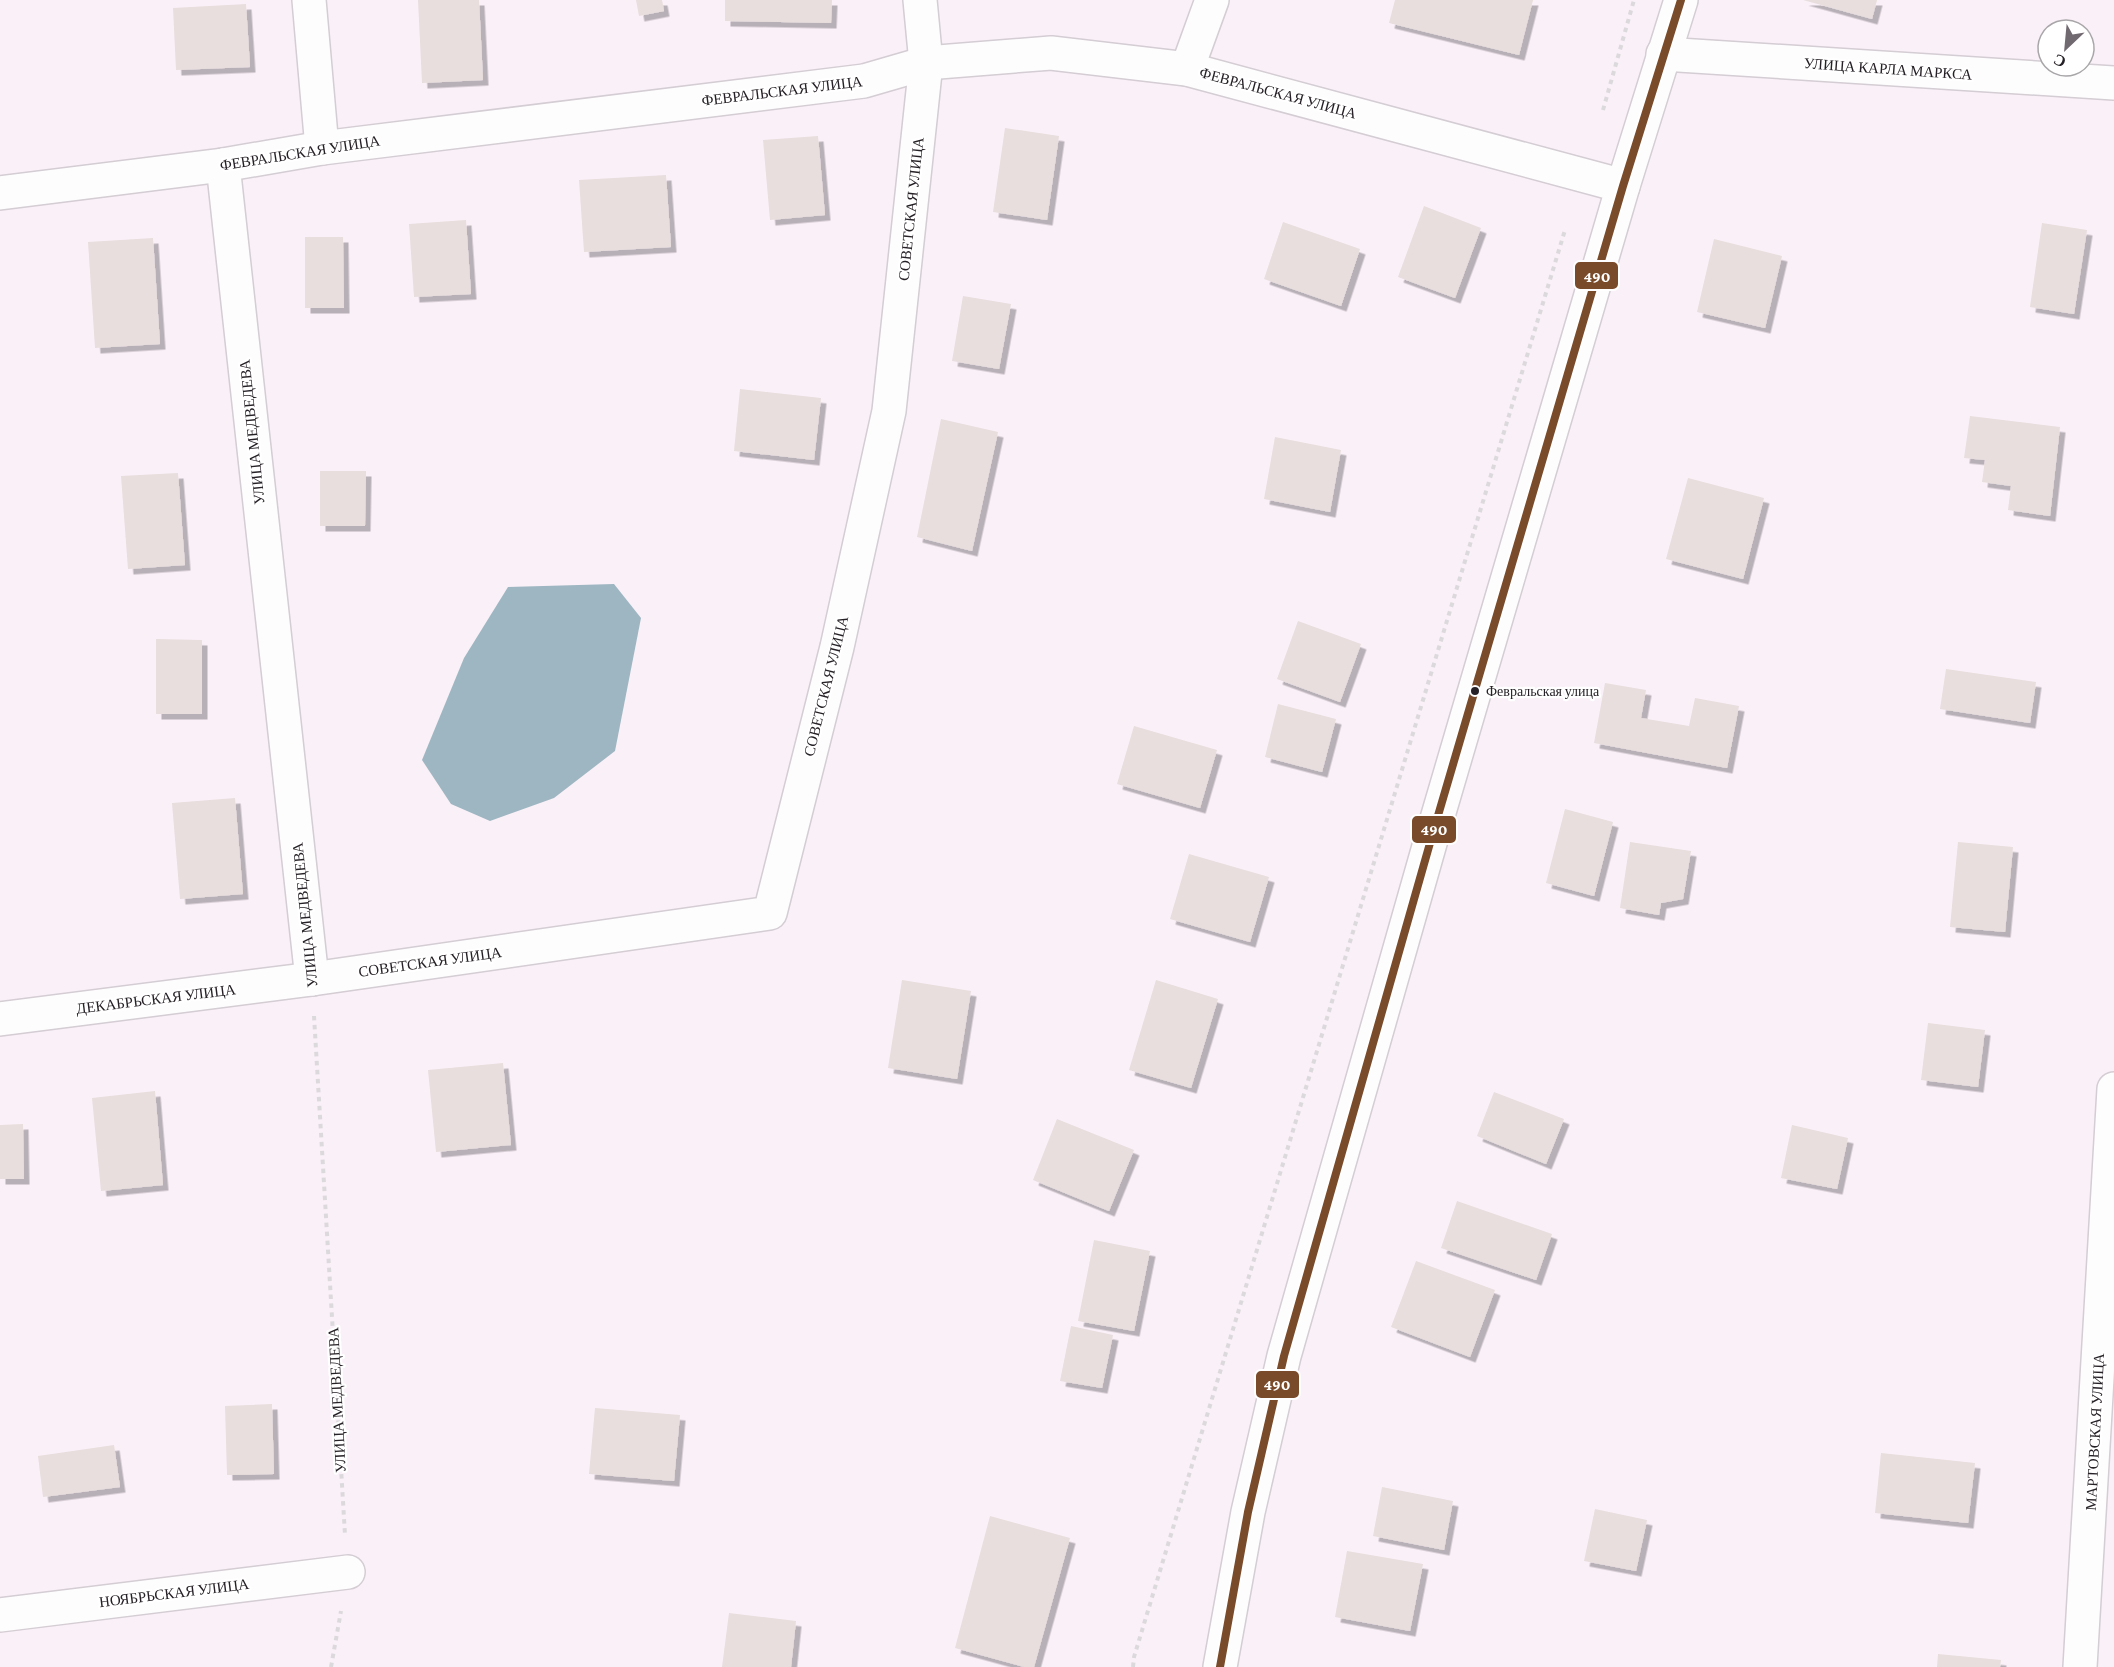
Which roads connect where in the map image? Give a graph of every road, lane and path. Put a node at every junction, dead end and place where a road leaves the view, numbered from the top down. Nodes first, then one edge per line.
1 (309, 0) edge
2 (920, 0) edge
3 (1212, 0) edge
4 (1634, 0) edge
5 (1681, 0) edge
6 (1663, 54) junction
7 (926, 63) junction
8 (1187, 69) junction
9 (2114, 83) edge
10 (1603, 110) dead end
11 (322, 147) junction
12 (223, 165) junction
13 (1623, 186) junction
14 (0, 193) edge
15 (1565, 230) dead end
16 (312, 979) junction
17 (0, 1018) edge
18 (2114, 1089) edge
19 (2105, 1413) edge
20 (348, 1572) junction
21 (0, 1615) edge
22 (331, 1667) edge
23 (1133, 1667) edge
24 (1220, 1667) edge
25 (2080, 1667) edge

1 - 11 street
2 - 7 street, СОВЕТСКАЯ УЛИЦА
3 - 8 street
4 - 10 path
5 - 6 street
6 - 9 street, УЛИЦА КАРЛА МАРКСА
6 - 13 street
7 - 8 street, ФЕВРАЛЬСКАЯ УЛИЦА
7 - 11 street, ФЕВРАЛЬСКАЯ УЛИЦА
7 - 16 street, СОВЕТСКАЯ УЛИЦА
8 - 13 street, ФЕВРАЛЬСКАЯ УЛИЦА
11 - 12 street, ФЕВРАЛЬСКАЯ УЛИЦА
12 - 14 street, ФЕВРАЛЬСКАЯ УЛИЦА
12 - 16 street, УЛИЦА МЕДВЕДЕВА
13 - 24 street
15 - 23 path
16 - 17 street, ДЕКАБРЬСКАЯ УЛИЦА
16 - 20 path, УЛИЦА МЕДВЕДЕВА
18 - 19 street, МАРТОВСКАЯ УЛИЦА
19 - 25 street, МАРТОВСКАЯ УЛИЦА
20 - 21 street, НОЯБРЬСКАЯ УЛИЦА
20 - 22 path, УЛИЦА МЕДВЕДЕВА

